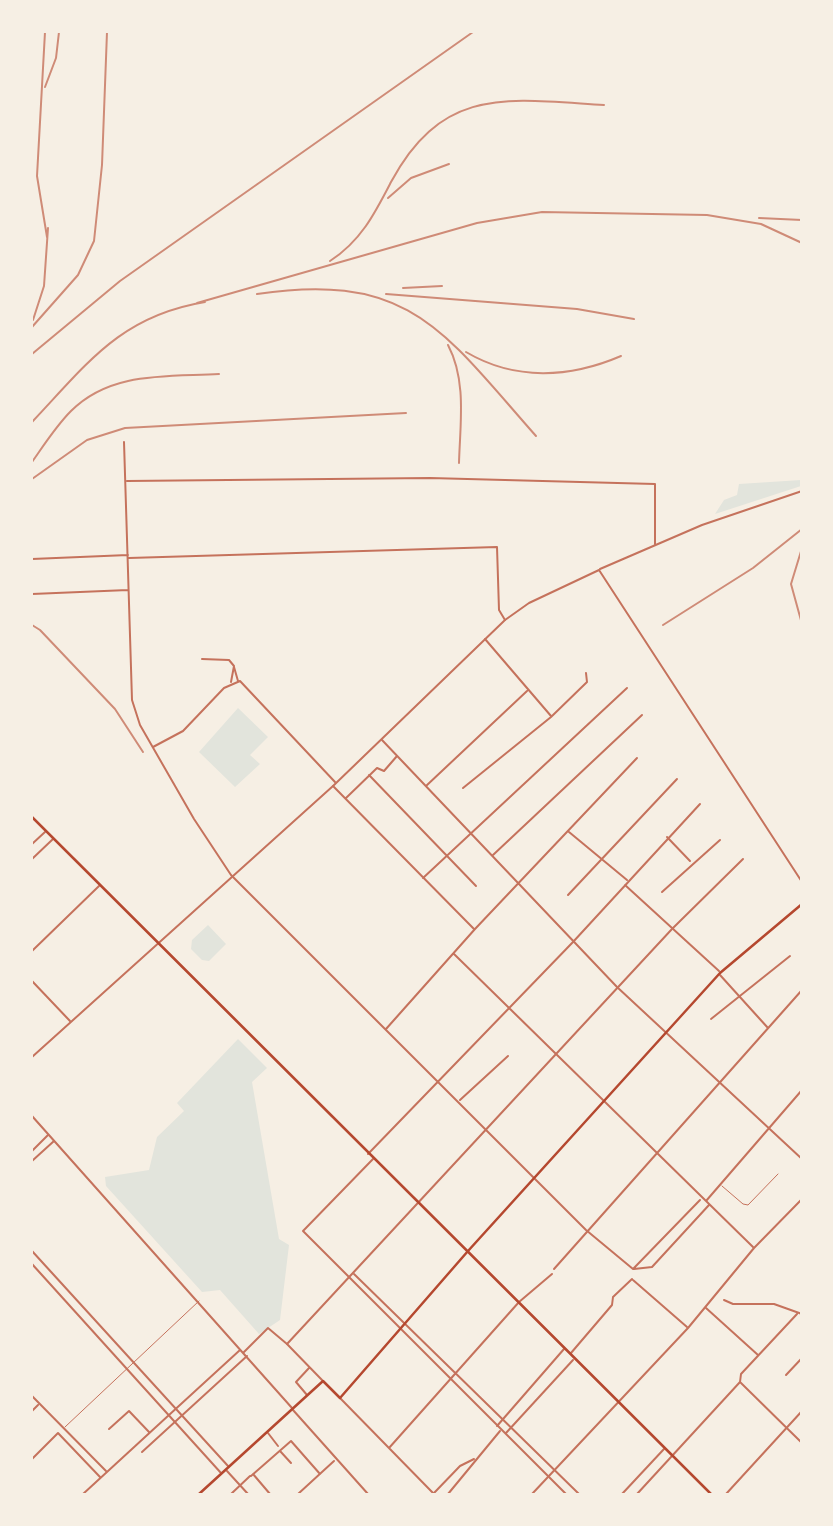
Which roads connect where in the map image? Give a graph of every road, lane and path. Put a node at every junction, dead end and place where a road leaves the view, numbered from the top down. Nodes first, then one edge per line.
1 (124, 442) dead end
2 (126, 481) junction
3 (802, 491) edge
4 (655, 544) junction
5 (128, 556) junction
6 (32, 559) edge
7 (599, 570) junction
8 (129, 590) junction
9 (32, 594) edge
10 (505, 620) junction
11 (485, 639) junction
12 (202, 659) dead end
13 (234, 666) junction
14 (586, 673) dead end
15 (238, 681) junction
16 (230, 684) junction
17 (627, 688) dead end
18 (527, 691) junction
19 (642, 715) dead end
20 (552, 717) junction
21 (383, 740) junction
22 (153, 747) junction
23 (398, 756) junction
24 (637, 758) dead end
25 (369, 775) junction
26 (677, 779) dead end
27 (336, 783) junction
28 (333, 786) junction
29 (426, 786) junction
30 (463, 788) dead end
31 (345, 798) junction
32 (700, 804) dead end
33 (32, 817) edge
34 (46, 831) junction
35 (569, 831) junction
36 (470, 832) junction
37 (667, 836) junction
38 (53, 839) junction
39 (720, 841) dead end
40 (32, 844) edge
41 (446, 855) junction
42 (493, 856) junction
43 (32, 859) edge
44 (743, 859) dead end
45 (602, 860) junction
46 (692, 862) junction
47 (232, 875) junction
48 (423, 878) junction
49 (627, 881) junction
50 (802, 882) edge
51 (518, 884) junction
52 (624, 884) junction
53 (100, 886) junction
54 (476, 886) dead end
55 (662, 892) dead end
56 (568, 895) dead end
57 (802, 904) edge
58 (475, 929) junction
59 (672, 929) junction
60 (573, 942) junction
61 (157, 943) junction
62 (32, 951) edge
63 (454, 954) junction
64 (790, 956) dead end
65 (720, 974) junction
66 (32, 981) edge
67 (617, 987) junction
68 (802, 990) edge
69 (739, 996) junction
70 (507, 1007) junction
71 (711, 1019) dead end
72 (71, 1021) junction
73 (768, 1028) junction
74 (386, 1029) junction
75 (666, 1033) junction
76 (555, 1053) junction
77 (509, 1056) dead end
78 (32, 1057) edge
79 (439, 1080) junction
80 (719, 1082) junction
81 (802, 1090) edge
82 (459, 1100) junction
83 (604, 1102) junction
84 (32, 1116) edge
85 (486, 1127) junction
86 (768, 1129) junction
87 (49, 1135) junction
88 (55, 1140) junction
89 (32, 1151) edge
90 (655, 1153) junction
91 (368, 1154) junction
92 (373, 1158) junction
93 (802, 1159) edge
94 (32, 1161) edge
95 (778, 1174) dead end
96 (536, 1178) junction
97 (720, 1185) junction
98 (701, 1198) junction
99 (802, 1199) edge
100 (418, 1202) junction
101 (705, 1202) junction
102 (709, 1205) junction
103 (586, 1230) junction
104 (754, 1248) junction
105 (32, 1251) edge
106 (468, 1251) junction
107 (36, 1256) junction
108 (32, 1262) edge
109 (554, 1269) joint
110 (633, 1270) junction
111 (552, 1274) joint
112 (352, 1275) junction
113 (632, 1277) junction
114 (724, 1300) dead end
115 (199, 1301) junction
116 (519, 1302) junction
117 (705, 1307) junction
118 (797, 1314) junction
119 (802, 1314) edge
120 (405, 1324) junction
121 (688, 1328) junction
122 (401, 1330) junction
123 (288, 1344) junction
124 (565, 1348) junction
125 (242, 1350) junction
126 (570, 1353) junction
127 (758, 1355) junction
128 (247, 1356) junction
129 (575, 1358) junction
130 (802, 1358) edge
131 (134, 1363) junction
132 (310, 1367) junction
133 (127, 1369) junction
134 (454, 1372) junction
135 (786, 1375) dead end
136 (449, 1380) junction
137 (323, 1381) junction
138 (740, 1382) junction
139 (32, 1396) edge
140 (307, 1396) junction
141 (340, 1398) junction
142 (620, 1403) junction
143 (39, 1405) junction
144 (176, 1409) junction
145 (292, 1409) junction
146 (32, 1411) edge
147 (802, 1411) edge
148 (169, 1415) junction
149 (182, 1416) junction
150 (503, 1419) junction
151 (175, 1422) junction
152 (497, 1426) junction
153 (511, 1427) junction
154 (786, 1427) junction
155 (64, 1428) junction
156 (108, 1429) dead end
157 (501, 1430) junction
158 (58, 1433) junction
159 (150, 1433) junction
160 (267, 1433) junction
161 (505, 1433) junction
162 (802, 1443) edge
163 (279, 1448) junction
164 (389, 1448) junction
165 (665, 1448) junction
166 (142, 1452) dead end
167 (673, 1457) junction
168 (475, 1458) junction
169 (32, 1459) edge
170 (335, 1460) junction
171 (290, 1464) dead end
172 (228, 1469) junction
173 (555, 1471) junction
174 (107, 1472) junction
175 (222, 1474) junction
176 (320, 1474) junction
177 (251, 1475) junction
178 (549, 1477) junction
179 (101, 1478) junction
180 (240, 1486) junction
181 (83, 1494) edge
182 (199, 1494) edge
183 (231, 1494) edge
184 (248, 1494) edge
185 (270, 1494) edge
186 (298, 1494) edge
187 (368, 1494) edge
188 (434, 1494) edge
189 (449, 1494) edge
190 (533, 1494) edge
191 (566, 1494) edge
192 (579, 1494) edge
193 (622, 1494) edge
194 (637, 1494) edge
195 (711, 1494) edge
196 (726, 1494) edge

1 - 2 street
2 - 4 street
2 - 5 street
3 - 4 street
4 - 7 street
5 - 6 street
5 - 8 street
5 - 10 street
7 - 10 street
7 - 50 street
8 - 9 street
8 - 22 street
10 - 11 street
11 - 18 street
11 - 21 street
12 - 13 street
13 - 15 street
13 - 16 street
14 - 20 street
15 - 16 street
15 - 27 street
16 - 22 street
17 - 36 street
18 - 20 street
18 - 29 street
19 - 42 street
20 - 30 street
21 - 23 street
21 - 27 street
22 - 47 street
23 - 25 street
23 - 29 street
24 - 35 street
25 - 31 street
25 - 41 street
26 - 45 street
27 - 28 street
28 - 31 street
28 - 47 street
29 - 36 street
31 - 48 street
32 - 37 street
33 - 34 main road
34 - 38 main road
34 - 40 street
35 - 45 street
35 - 51 street
36 - 41 street
36 - 42 street
37 - 46 street
37 - 49 street
38 - 43 street
38 - 53 main road
39 - 46 street
41 - 48 street
41 - 54 street
42 - 51 street
44 - 59 street
45 - 49 street
45 - 56 street
46 - 55 street
47 - 61 street
47 - 74 street
48 - 58 street
49 - 52 street
51 - 58 street
51 - 60 street
52 - 59 street
52 - 60 street
53 - 61 main road
53 - 62 street
57 - 65 main road
58 - 63 street
59 - 65 street
59 - 67 street
60 - 67 street
60 - 70 street
61 - 72 street
61 - 91 main road
63 - 70 street
63 - 74 street
64 - 69 street
65 - 69 street
65 - 75 main road
66 - 72 street
67 - 75 street
67 - 76 street
68 - 73 street
69 - 71 street
69 - 73 street
70 - 76 street
70 - 79 street
72 - 78 street
73 - 80 street
74 - 79 street
75 - 80 street
75 - 83 main road
76 - 83 street
76 - 85 street
77 - 82 street
79 - 82 street
79 - 91 street
80 - 86 street
80 - 90 street
81 - 86 street
82 - 85 street
83 - 90 street
83 - 96 main road
84 - 87 street
85 - 96 street
85 - 100 street
86 - 93 street
86 - 97 street
87 - 88 street
87 - 89 street
88 - 94 street
88 - 115 street
90 - 98 street
90 - 103 street
91 - 92 main road
92 - 100 main road
92 - 112 street
95 - 97 lane
96 - 103 street
96 - 106 main road
97 - 101 street
98 - 101 street
98 - 110 street
99 - 104 street
100 - 106 main road
100 - 112 street
101 - 102 street
102 - 104 street
102 - 110 street
103 - 109 street
103 - 110 street
104 - 117 street
105 - 107 street
106 - 116 main road
106 - 120 main road
107 - 108 street
107 - 131 street
108 - 133 street
109 - 111 lane
110 - 113 street
111 - 116 street
112 - 120 street
112 - 122 street
112 - 123 street
113 - 121 street
113 - 126 street
114 - 118 street
115 - 125 street
115 - 131 lane
116 - 124 main road
116 - 134 street
117 - 121 street
117 - 127 street
118 - 119 street
118 - 127 street
120 - 122 main road
120 - 134 street
121 - 142 street
122 - 136 street
122 - 141 main road
123 - 125 street
123 - 132 street
124 - 126 main road
124 - 150 street
125 - 128 street
125 - 144 street
126 - 129 main road
127 - 138 street
128 - 145 street
128 - 149 street
129 - 142 main road
129 - 153 street
130 - 135 street
131 - 133 lane
131 - 144 street
132 - 137 street
132 - 140 street
133 - 148 street
133 - 155 lane
134 - 136 street
134 - 150 street
136 - 152 street
136 - 164 street
137 - 140 main road
137 - 141 main road
138 - 154 street
138 - 167 street
139 - 143 street
140 - 145 main road
141 - 164 street
142 - 165 main road
142 - 173 street
143 - 146 street
143 - 155 street
144 - 148 street
144 - 149 street
145 - 160 main road
145 - 170 street
147 - 154 street
148 - 151 street
148 - 159 street
149 - 151 street
149 - 172 street
150 - 152 street
150 - 153 street
151 - 166 street
151 - 175 street
152 - 157 street
153 - 161 street
153 - 173 street
154 - 162 street
154 - 196 street
155 - 158 lane
155 - 174 street
156 - 159 street
157 - 161 street
157 - 168 street
158 - 169 street
158 - 179 street
159 - 174 street
160 - 163 street
160 - 172 main road
161 - 178 street
163 - 171 street
163 - 176 street
163 - 177 street
164 - 188 street
165 - 167 main road
165 - 193 street
167 - 194 street
167 - 195 main road
168 - 188 street
168 - 189 street
170 - 176 street
170 - 187 street
172 - 175 main road
172 - 180 street
173 - 178 street
173 - 192 street
174 - 179 street
175 - 182 main road
176 - 186 street
177 - 180 street
177 - 185 street
178 - 190 street
178 - 191 street
179 - 181 street
180 - 183 street
180 - 184 street

